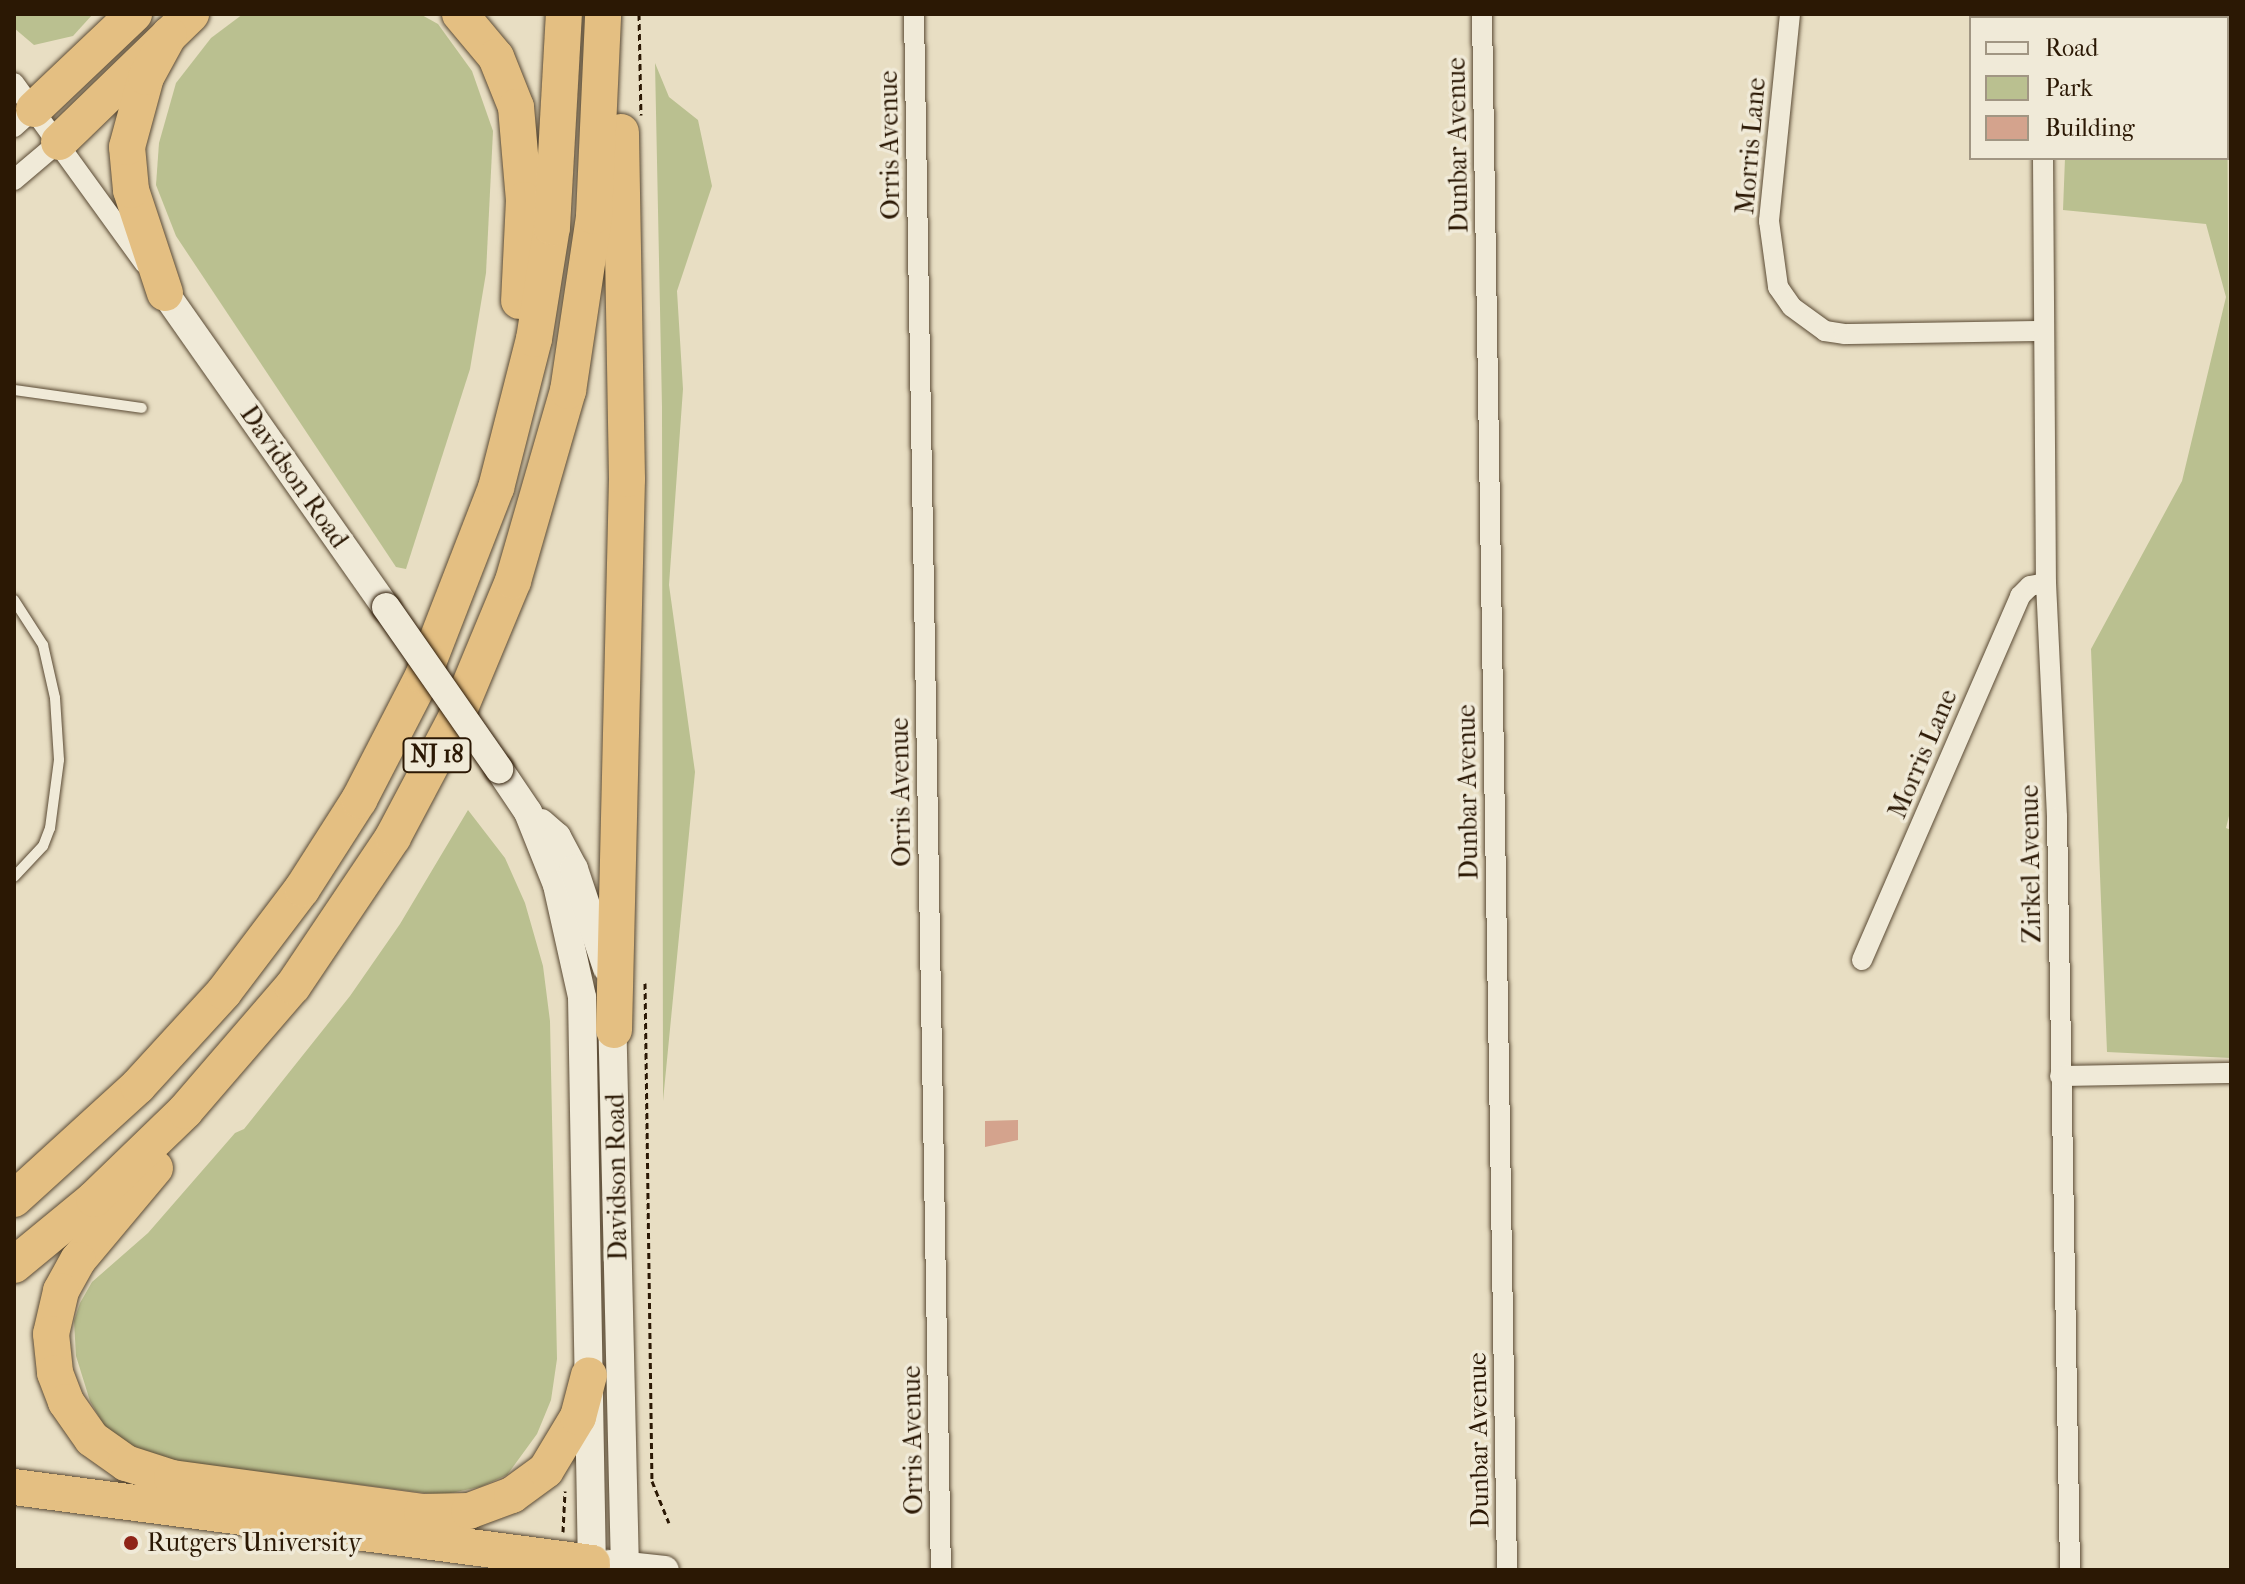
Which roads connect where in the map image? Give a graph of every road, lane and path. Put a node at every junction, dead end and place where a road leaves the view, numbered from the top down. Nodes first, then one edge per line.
1 (134, 14) edge
2 (460, 14) edge
3 (564, 14) edge
4 (603, 14) edge
5 (618, 14) edge
6 (914, 14) edge
7 (1482, 14) edge
8 (1790, 14) edge
9 (180, 25) edge
10 (21, 106) edge
11 (59, 142) junction
12 (2043, 160) edge
13 (14, 180) edge
14 (165, 293) junction
15 (2042, 331) junction
16 (14, 390) edge
17 (142, 408) dead end
18 (483, 528) junction
19 (2046, 583) junction
20 (14, 600) edge
21 (528, 812) junction
22 (14, 877) edge
23 (1862, 960) dead end
24 (614, 1030) junction
25 (2231, 1073) edge
26 (2060, 1076) junction
27 (185, 1111) junction
28 (14, 1199) edge
29 (14, 1265) edge
30 (589, 1375) junction
31 (565, 1480) dead end
32 (14, 1487) edge
33 (563, 1534) dead end
34 (448, 1543) junction
35 (609, 1567) edge
36 (489, 1570) edge
37 (665, 1570) edge
38 (941, 1570) edge
39 (1507, 1570) edge
40 (2070, 1570) edge

1 - 10 highway
2 - 18 highway
3 - 18 highway, NJ 18
4 - 27 highway, NJ 18
5 - 24 highway
6 - 38 street, Orris Avenue
7 - 39 street, Dunbar Avenue
8 - 15 street, Morris Lane
9 - 11 highway
9 - 14 highway
10 - 11 street, Davidson Road
11 - 13 street
11 - 14 street, Davidson Road
12 - 15 street, Zirkel Avenue
14 - 21 main road, Davidson Road, bridge
15 - 19 street, Zirkel Avenue
16 - 17 lane
18 - 28 highway, NJ 18
19 - 23 street, Morris Lane
19 - 26 street, Zirkel Avenue
20 - 22 lane
21 - 24 main road, Davidson Road
21 - 30 main road, Davidson Road
24 - 35 main road, Davidson Road
25 - 26 street
26 - 40 street, Zirkel Avenue
27 - 29 highway, NJ 18
27 - 30 highway
30 - 35 main road, Davidson Road
31 - 33 path
32 - 34 highway
34 - 35 highway
34 - 36 highway
35 - 37 main road

